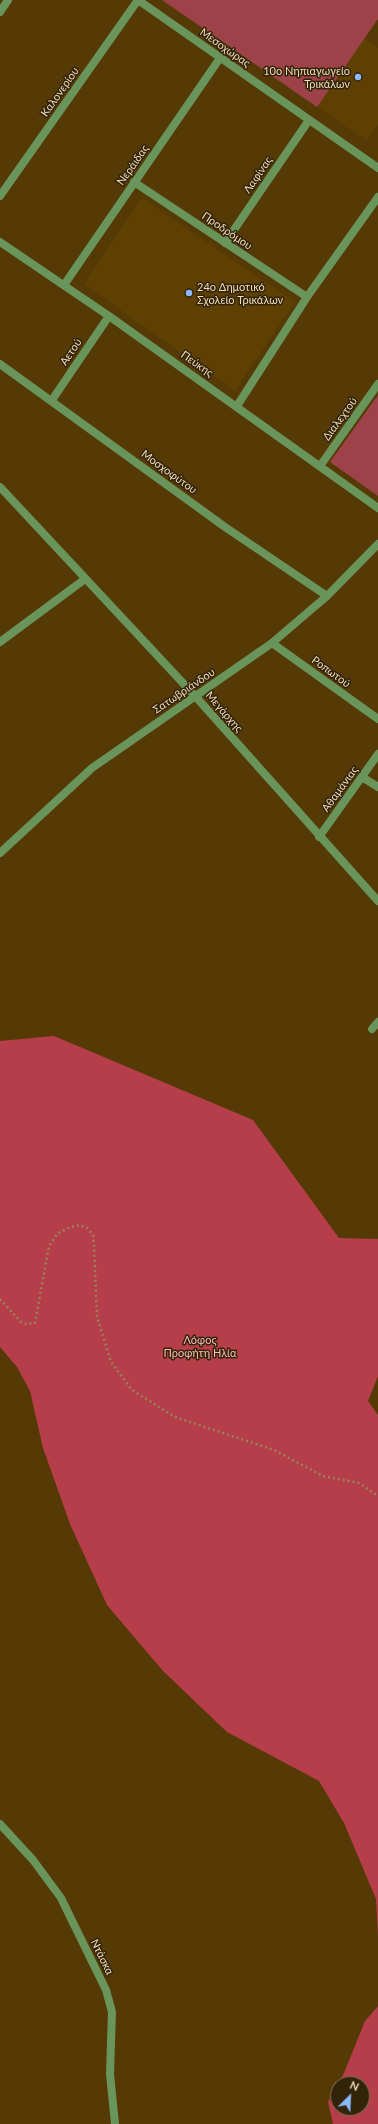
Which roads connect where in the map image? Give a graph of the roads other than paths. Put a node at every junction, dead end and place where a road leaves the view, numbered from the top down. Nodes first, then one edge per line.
1 (8, 0) edge
2 (138, 0) edge
3 (0, 12) edge
4 (220, 58) junction
5 (309, 120) junction
6 (378, 168) edge
7 (134, 182) junction
8 (0, 196) edge
9 (378, 197) edge
10 (0, 242) edge
11 (225, 243) junction
12 (64, 285) junction
13 (307, 297) junction
14 (109, 316) junction
15 (0, 364) edge
16 (378, 384) edge
17 (52, 400) junction
18 (237, 406) junction
19 (320, 466) junction
20 (0, 487) edge
21 (378, 508) edge
22 (378, 544) edge
23 (85, 579) junction
24 (327, 596) junction
25 (0, 642) edge
26 (272, 642) junction
27 (196, 697) junction
28 (378, 719) edge
29 (378, 754) edge
30 (362, 777) junction
31 (378, 787) edge
32 (319, 836) junction
33 (0, 853) edge
34 (378, 901) edge
35 (378, 1022) edge
36 (372, 1029) dead end
37 (0, 1824) edge
38 (114, 2124) edge

1 - 3 street
2 - 4 street, Μεσοχώρας
2 - 8 street, Καλονερίου
4 - 5 street, Μεσοχώρας
4 - 7 street, Νεράιδας
5 - 6 street, Μεσοχώρας
5 - 11 street, Λαφίνας
7 - 11 street, Προδρόμου
7 - 12 street, Νεράιδας
9 - 13 street
10 - 12 street, Πεύκης
11 - 13 street, Προδρόμου
12 - 14 street, Πεύκης
13 - 18 street
14 - 17 street, Αετού
14 - 18 street, Πεύκης
15 - 17 street, Μοσχοφύτου
16 - 19 street, Διαλεχτού
17 - 24 street, Μοσχοφύτου
18 - 19 street, Πεύκης
19 - 21 street, Πεύκης
20 - 23 street, Μεγάρχης
22 - 24 street, Σατωβριάνδου
23 - 25 street
23 - 27 street, Μεγάρχης
24 - 26 street, Σατωβριάνδου
26 - 27 street, Σατωβριάνδου
26 - 28 street, Ροπωτού
27 - 32 street, Μεγάρχης
27 - 33 street, Σατωβριάνδου
29 - 30 street, Αθαμάνιας
30 - 31 street
30 - 32 street, Αθαμάνιας
32 - 34 street, Μεγάρχης
35 - 36 street
37 - 38 street, Ντάσκα

